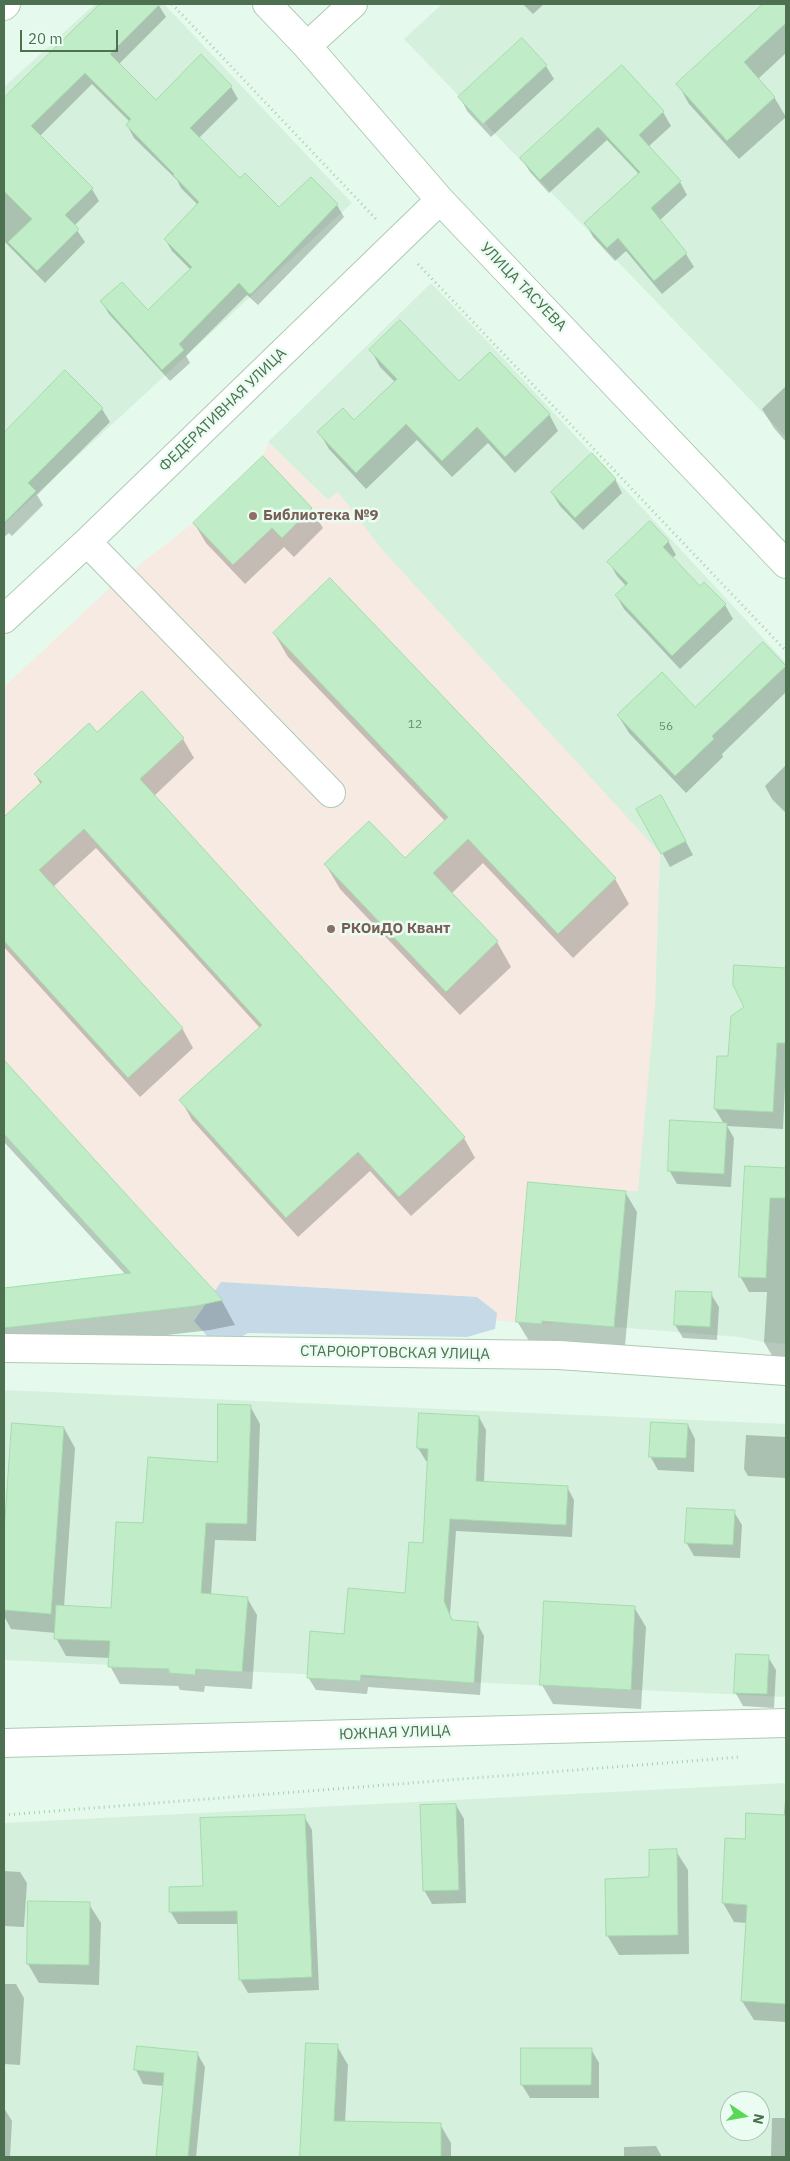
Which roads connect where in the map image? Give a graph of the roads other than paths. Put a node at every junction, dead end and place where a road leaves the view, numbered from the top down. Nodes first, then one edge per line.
1 (267, 4) edge
2 (353, 4) edge
3 (308, 46) junction
4 (440, 200) junction
5 (87, 542) junction
6 (786, 564) edge
7 (4, 619) edge
8 (331, 793) dead end
9 (4, 1348) edge
10 (786, 1371) edge
11 (786, 1723) edge
12 (4, 1743) edge

1 - 3 street, УЛИЦА ТАСУЕВА
2 - 3 street
3 - 4 street, УЛИЦА ТАСУЕВА
4 - 5 street, ФЕДЕРАТИВНАЯ УЛИЦА
4 - 6 street, УЛИЦА ТАСУЕВА
5 - 7 street, ФЕДЕРАТИВНАЯ УЛИЦА
5 - 8 street
9 - 10 street, СТАРОЮРТОВСКАЯ УЛИЦА
11 - 12 street, ЮЖНАЯ УЛИЦА

